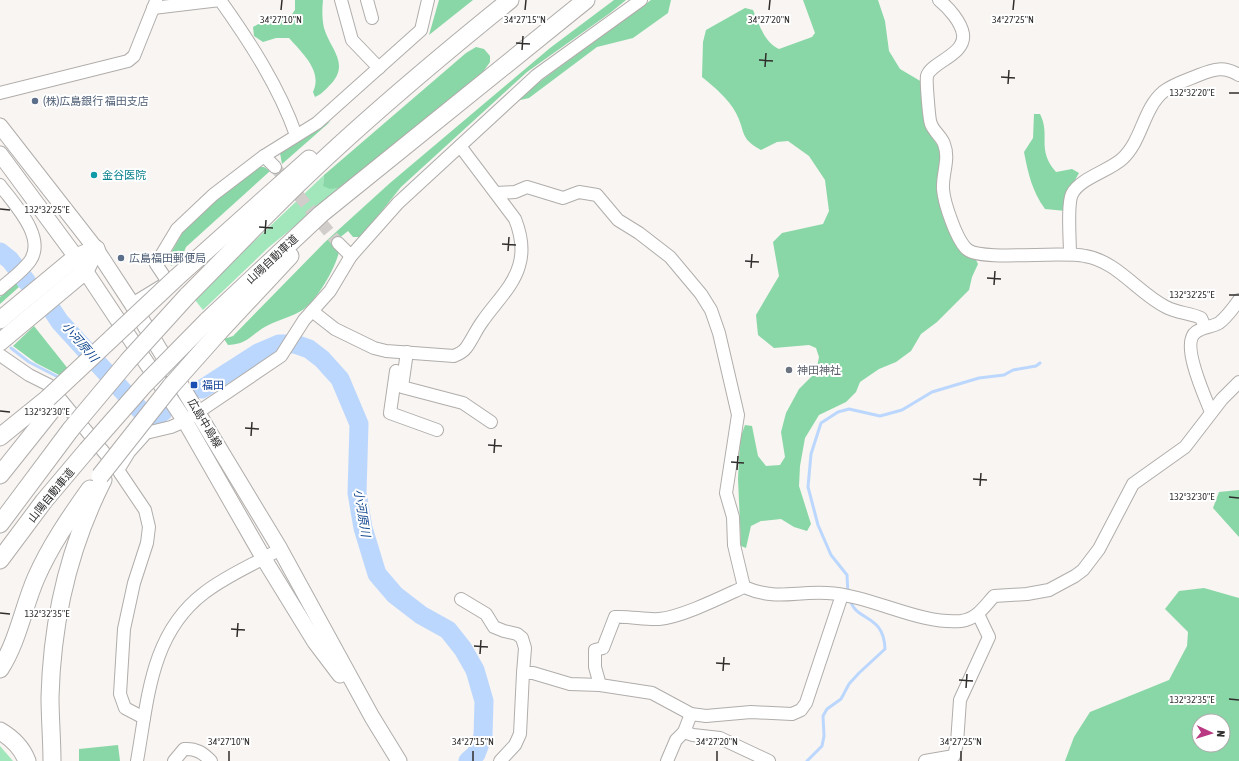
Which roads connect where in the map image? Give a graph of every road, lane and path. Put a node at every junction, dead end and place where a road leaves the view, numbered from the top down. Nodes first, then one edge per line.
1 (341, 0) edge
2 (367, 0) edge
3 (428, 0) edge
4 (510, 0) edge
5 (586, 0) edge
6 (641, 0) edge
7 (939, 0) edge
8 (155, 4) edge
9 (372, 18) dead end
10 (466, 36) junction
11 (379, 68) junction
12 (1239, 75) edge
13 (0, 93) edge
14 (0, 126) edge
15 (296, 135) junction
16 (460, 146) junction
17 (264, 156) junction
18 (392, 156) junction
19 (1, 160) edge
20 (275, 167) tunnel mouth
21 (0, 185) edge
22 (496, 194) junction
23 (338, 243) tunnel mouth
24 (96, 249) junction
25 (1070, 254) junction
26 (351, 256) junction
27 (80, 264) junction
28 (0, 289) edge
29 (1239, 300) edge
30 (132, 304) junction
31 (308, 316) junction
32 (0, 320) edge
33 (1205, 327) junction
34 (0, 342) edge
35 (403, 352) junction
36 (0, 355) edge
37 (1239, 382) edge
38 (51, 402) junction
39 (198, 412) junction
40 (1211, 412) junction
41 (185, 421) junction
42 (491, 422) dead end
43 (437, 430) dead end
44 (0, 437) edge
45 (118, 470) junction
46 (0, 475) edge
47 (102, 478) junction
48 (0, 524) edge
49 (280, 549) junction
50 (264, 559) junction
51 (0, 560) edge
52 (744, 587) junction
53 (842, 596) junction
54 (461, 599) dead end
55 (978, 614) junction
56 (0, 669) edge
57 (524, 673) junction
58 (600, 685) junction
59 (691, 714) junction
60 (372, 717) junction
61 (144, 718) junction
62 (0, 731) edge
63 (684, 732) junction
64 (669, 760) edge
65 (27, 761) edge
66 (52, 761) edge
67 (136, 761) edge
68 (174, 761) edge
69 (211, 761) edge
70 (399, 761) edge
71 (500, 761) edge
72 (769, 761) edge
73 (924, 761) edge

1 - 11 street
2 - 9 street
3 - 11 street
4 - 10 highway, 山陽自動車道
5 - 18 highway, 山陽自動車道
6 - 16 street
7 - 25 street
8 - 13 street
8 - 15 street
10 - 38 highway, bridge
10 - 48 highway, 山陽自動車道, bridge
11 - 15 street
12 - 25 street
14 - 24 main road, 広島中島線
15 - 17 street
16 - 22 street
16 - 26 street
17 - 20 street
17 - 30 street
18 - 47 highway, bridge
18 - 51 highway, 山陽自動車道, bridge
19 - 27 main road, 広島中島線
21 - 28 street
22 - 35 street
22 - 52 street
23 - 26 street
24 - 27 highway
24 - 30 main road, 広島中島線
25 - 33 street
26 - 31 street
27 - 32 highway
27 - 34 highway
27 - 41 main road, 広島中島線
29 - 33 street
30 - 39 main road, 広島中島線
31 - 35 street
31 - 39 street
33 - 40 street
35 - 42 street
35 - 43 street
36 - 45 street
37 - 40 street
38 - 44 highway
38 - 46 highway
39 - 41 street
39 - 49 main road, 広島中島線
40 - 55 street
41 - 45 street
41 - 50 main road, 広島中島線
45 - 61 street
47 - 56 highway
47 - 66 highway
49 - 50 street
49 - 60 main road, 広島中島線
50 - 60 main road, 広島中島線
50 - 61 street
52 - 53 street
52 - 58 street
53 - 55 street
53 - 59 street
54 - 57 street
55 - 73 street
57 - 58 street
57 - 71 street
58 - 59 street
59 - 63 street
60 - 70 main road, 広島中島線
61 - 67 street
62 - 65 highway
63 - 64 street
63 - 72 street
68 - 69 street

